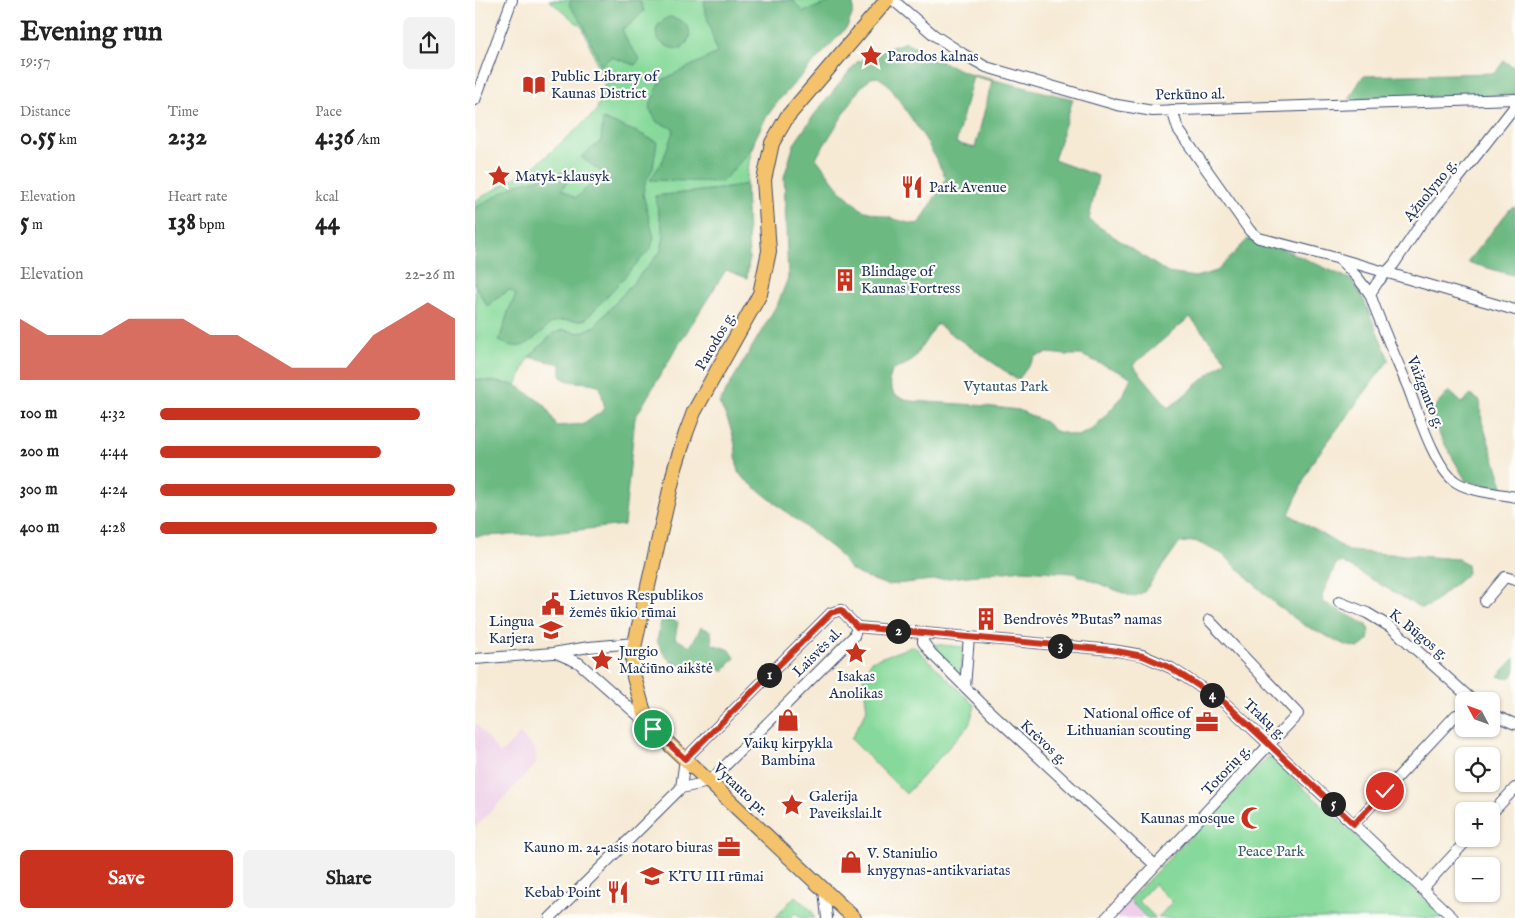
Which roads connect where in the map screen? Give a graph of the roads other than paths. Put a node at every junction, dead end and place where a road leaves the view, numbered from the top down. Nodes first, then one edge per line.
1 (512, 0) edge
2 (887, 0) edge
3 (893, 0) edge
4 (1515, 99) edge
5 (475, 100) edge
6 (1515, 106) edge
7 (1172, 110) junction
8 (1340, 259) junction
9 (1387, 272) junction
10 (1370, 294) junction
11 (1515, 310) edge
12 (1515, 497) edge
13 (1515, 580) edge
14 (1485, 600) dead end
15 (1339, 602) dead end
16 (1209, 620) dead end
17 (857, 627) junction
18 (924, 633) junction
19 (969, 637) junction
20 (635, 643) junction
21 (555, 652) junction
22 (475, 659) edge
23 (965, 687) junction
24 (1463, 692) edge
25 (1455, 716) edge
26 (1500, 718) edge
27 (1515, 724) edge
28 (653, 729) junction
29 (1270, 744) junction
30 (685, 759) junction
31 (709, 782) junction
32 (681, 788) junction
33 (1515, 788) edge
34 (1500, 804) edge
35 (1354, 824) junction
36 (1461, 847) edge
37 (1155, 865) junction
38 (1423, 889) junction
39 (824, 890) junction
40 (551, 918) edge
41 (827, 918) edge
42 (854, 918) edge
43 (1106, 918) edge
44 (1453, 918) edge

1 - 5 street
2 - 20 main road, Parodos g.
3 - 7 street, Perkūno al.
4 - 7 street, Perkūno al.
6 - 9 street, Ąžuolyno g.
7 - 8 street
8 - 9 street
8 - 10 street, Vaižganto g.
9 - 10 street, Ąžuolyno g.
9 - 11 street
10 - 12 street, Vaižganto g.
13 - 14 street
15 - 24 street, K. Būgos g.
16 - 29 street, Totorių g.
17 - 18 street, Trakų g.
17 - 30 street, Laisvės al.
17 - 31 street, Laisvės al.
18 - 19 street, Trakų g.
18 - 23 street, Krėvos g.
19 - 23 street
19 - 29 street, Trakų g.
20 - 21 street
20 - 28 main road, Parodos g.
21 - 22 street
21 - 28 street, Vytauto pr.
23 - 37 street, Krėvos g.
25 - 35 street
26 - 27 street
28 - 30 main road, Vytauto pr.
29 - 35 street, Trakų g.
29 - 37 street, Totorių g.
30 - 31 main road, Vytauto pr.
30 - 32 street
31 - 32 street
31 - 39 main road, Vytauto pr.
32 - 40 street
33 - 34 street
35 - 38 street, Trakų g.
36 - 38 street
37 - 43 street, Totorių g.
38 - 44 street, Trakų g.
39 - 41 street
39 - 42 main road, Vytauto pr.

